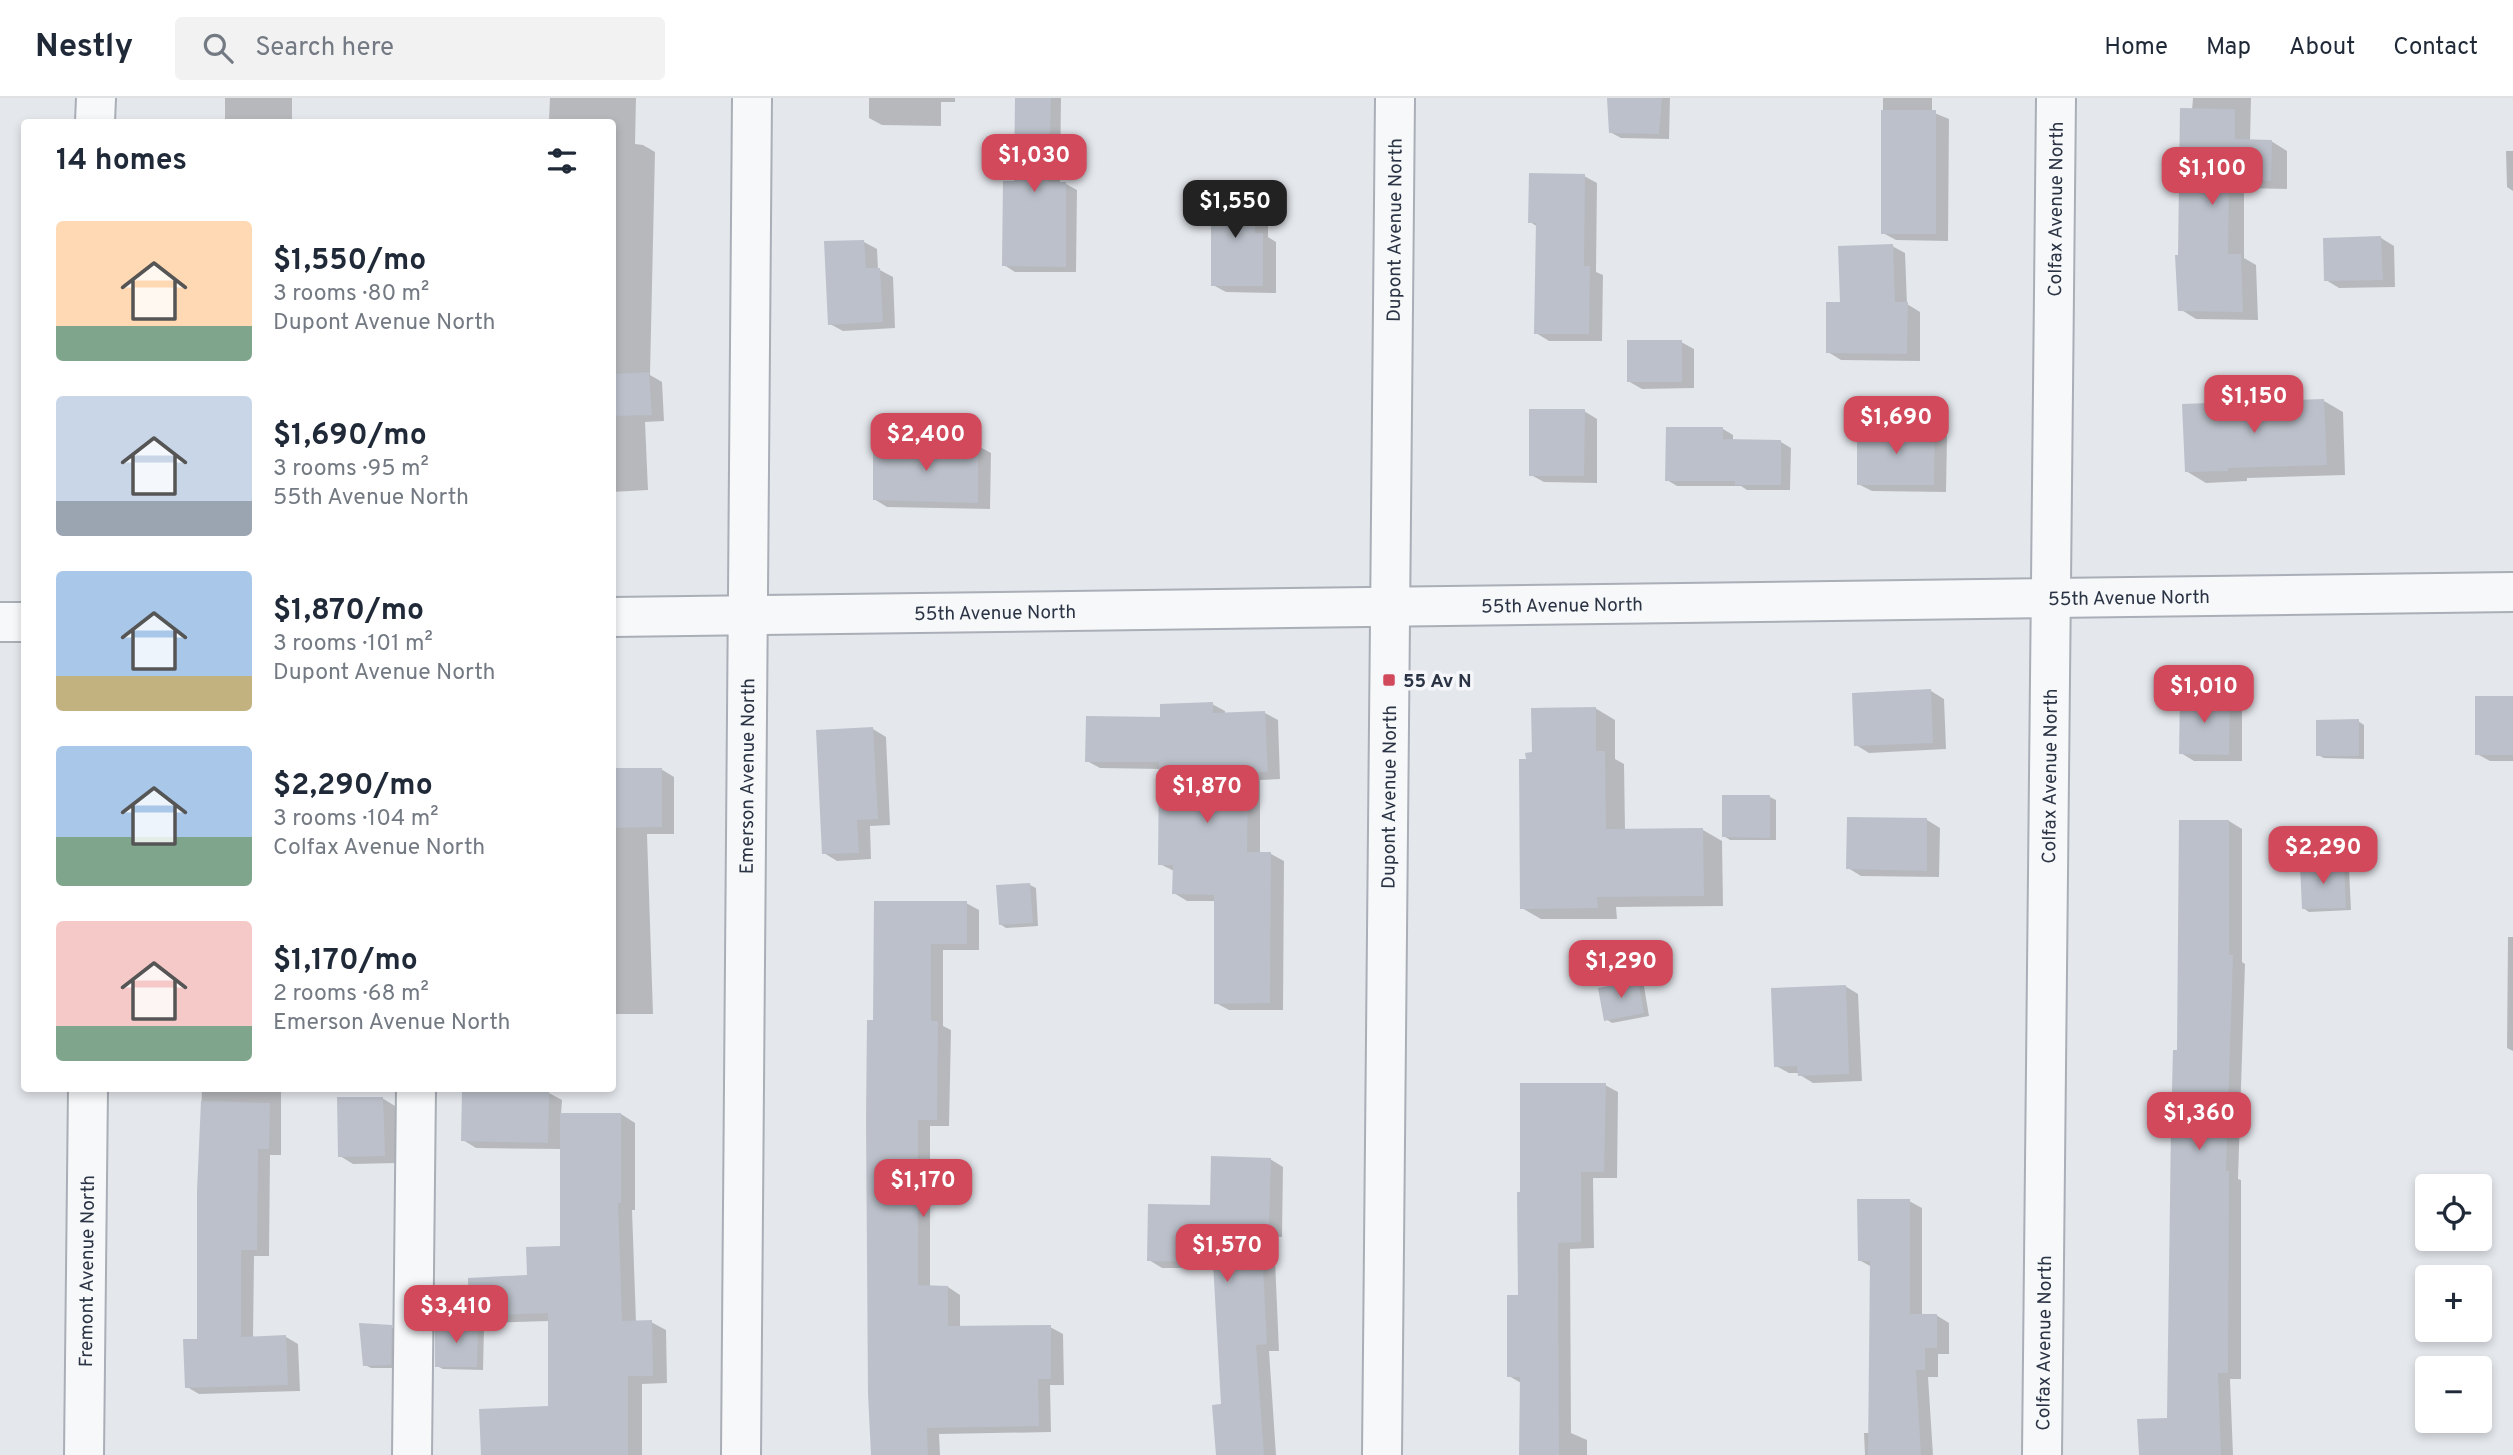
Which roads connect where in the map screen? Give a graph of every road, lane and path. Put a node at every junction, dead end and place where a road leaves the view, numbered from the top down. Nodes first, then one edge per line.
1 (96, 98) edge
2 (752, 98) edge
3 (1395, 98) edge
4 (2056, 98) edge
5 (95, 119) edge
6 (2513, 592) edge
7 (2050, 597) junction
8 (1391, 607) junction
9 (747, 616) junction
10 (616, 617) edge
11 (0, 622) edge
12 (21, 622) edge
13 (88, 1092) edge
14 (416, 1092) edge
15 (84, 1455) edge
16 (412, 1455) edge
17 (741, 1455) edge
18 (1382, 1455) edge
19 (2042, 1455) edge

1 - 5 street
2 - 9 street, Emerson Avenue North
3 - 8 street, Dupont Avenue North
4 - 7 street, Colfax Avenue North
6 - 7 street, 55th Avenue North
7 - 8 street, 55th Avenue North
7 - 19 street, Colfax Avenue North
8 - 9 street, 55th Avenue North
8 - 18 street, Dupont Avenue North
9 - 10 street, 55th Avenue North
9 - 17 street, Emerson Avenue North
11 - 12 street
13 - 15 street, Fremont Avenue North
14 - 16 street

